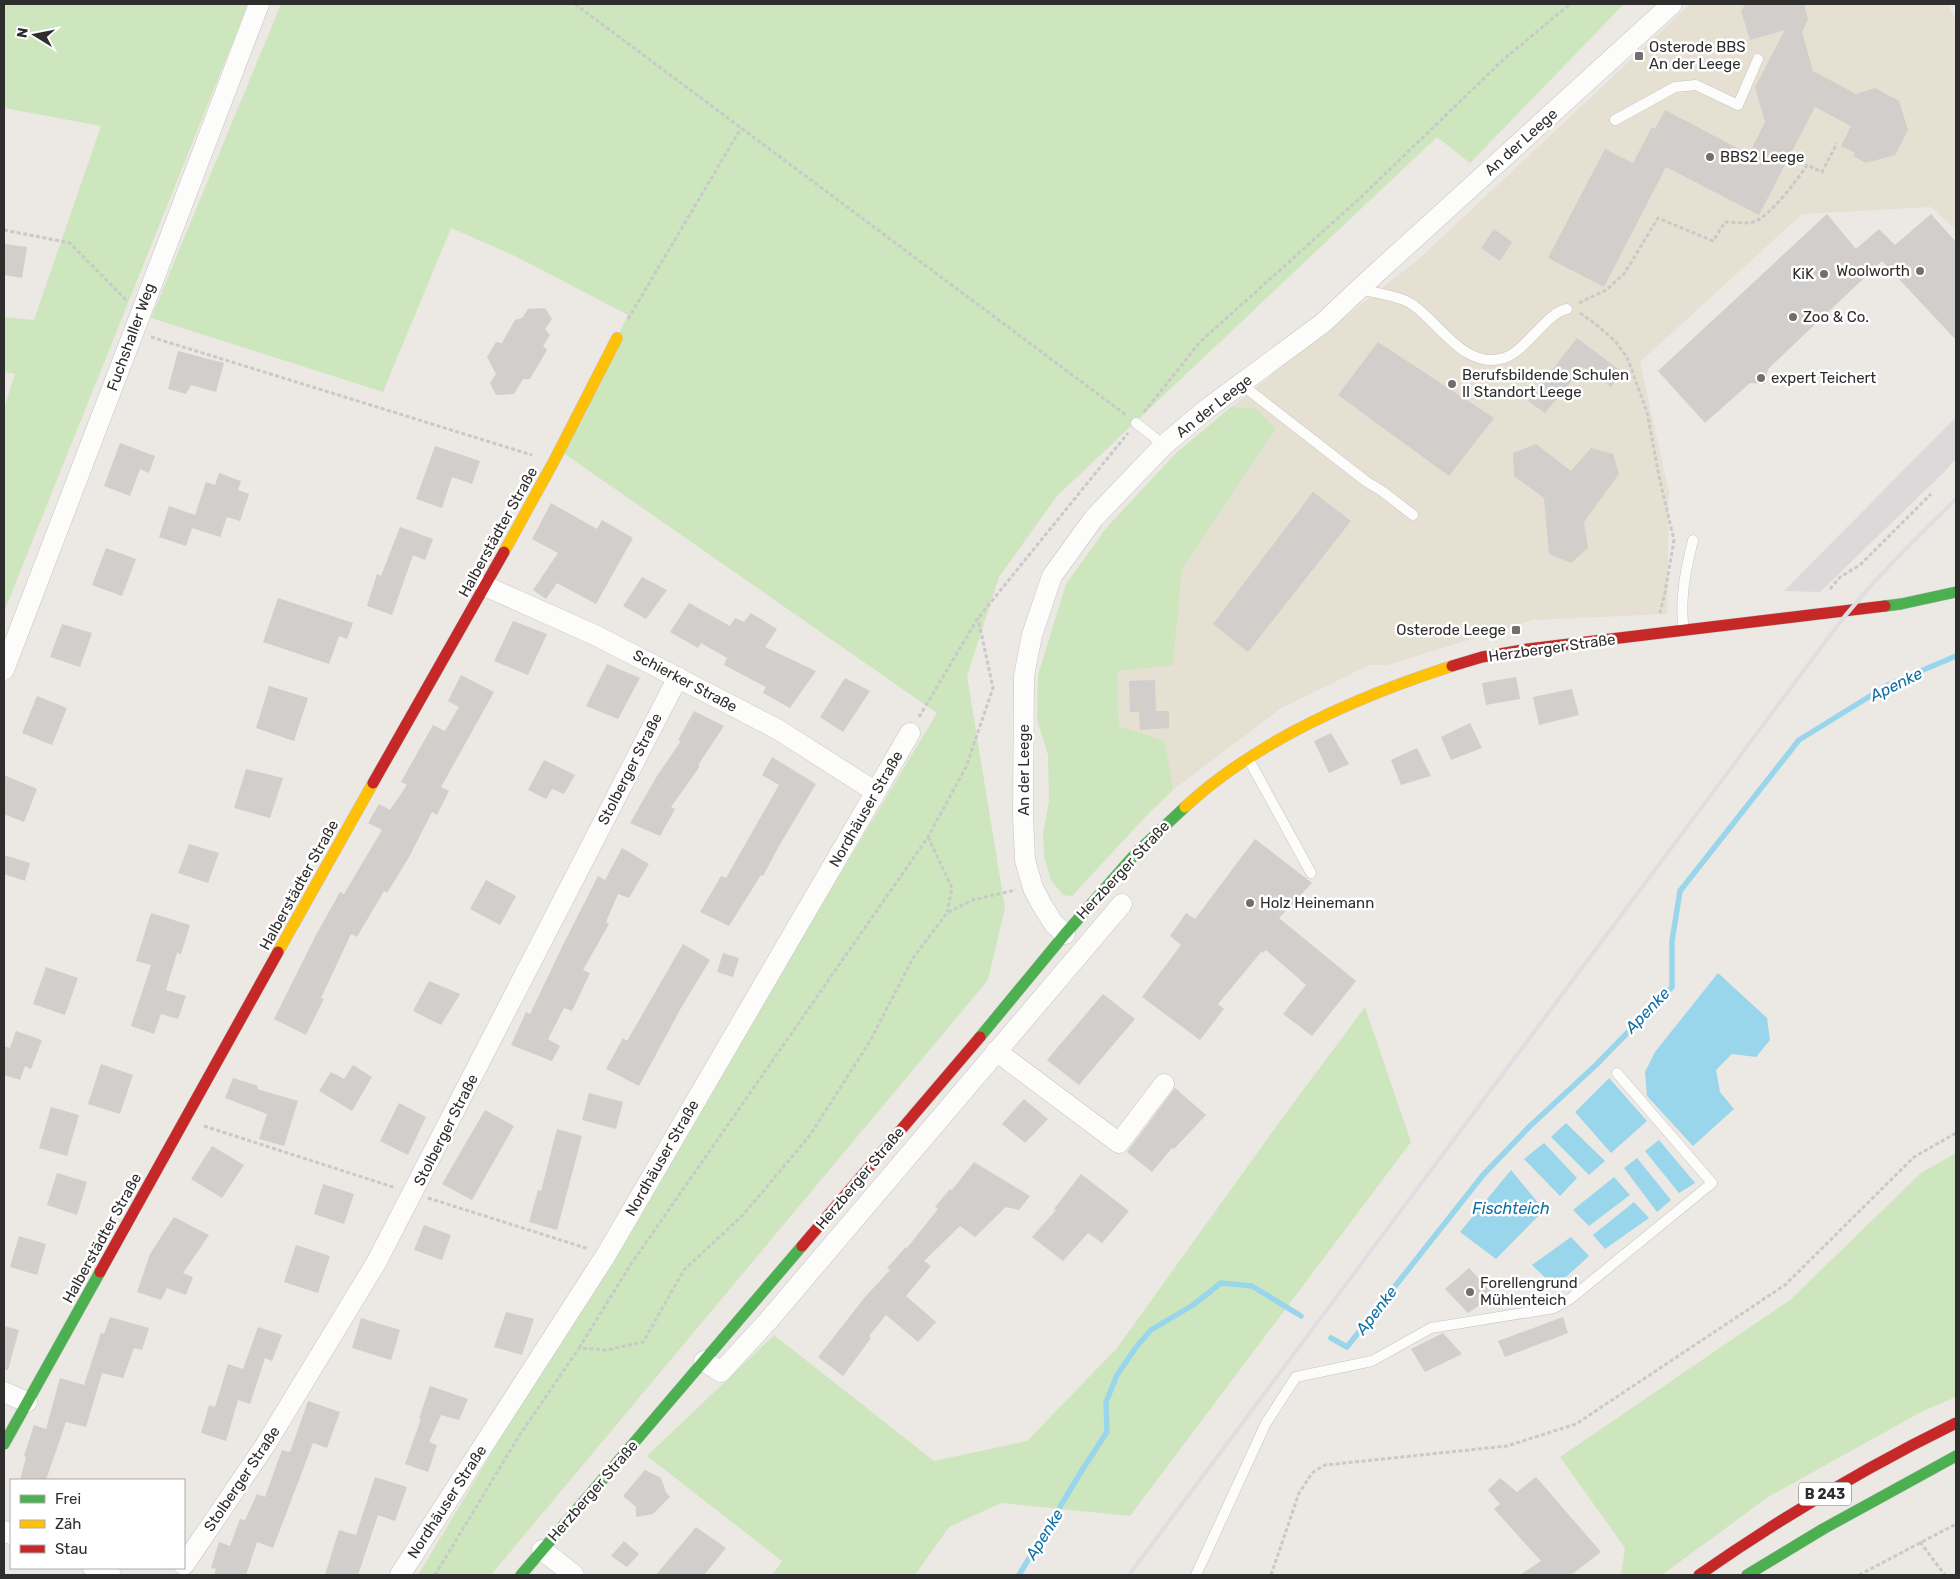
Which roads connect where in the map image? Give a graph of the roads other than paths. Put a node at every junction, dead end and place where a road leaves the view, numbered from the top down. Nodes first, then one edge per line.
1 (259, 4) edge
2 (1672, 4) edge
3 (1758, 59) dead end
4 (1615, 120) dead end
5 (1359, 289) junction
6 (1567, 309) road end
7 (617, 338) road end
8 (1241, 384) junction
9 (1136, 423) road end
10 (1164, 445) junction
11 (1413, 515) dead end
12 (1693, 540) dead end
13 (485, 586) junction
14 (1956, 592) edge
15 (1684, 632) junction
16 (4, 670) edge
17 (678, 677) junction
18 (910, 733) road end
19 (1248, 759) junction
20 (876, 792) junction
21 (1311, 873) dead end
22 (1122, 904) dead end
23 (1065, 934) junction
24 (996, 1051) junction
25 (1617, 1073) dead end
26 (1164, 1084) dead end
27 (704, 1361) junction
28 (4, 1392) edge
29 (27, 1402) junction
30 (1956, 1423) edge
31 (4, 1444) edge
32 (1956, 1456) edge
33 (542, 1550) junction
34 (185, 1563) edge
35 (96, 1569) edge
36 (111, 1575) edge
37 (400, 1575) edge
38 (521, 1575) edge
39 (574, 1575) edge
40 (1196, 1575) edge
41 (1699, 1575) edge
42 (1747, 1575) edge

1 - 16 street, Fuchshaller Weg
2 - 5 street, An der Leege
3 - 4 lane
5 - 6 lane
5 - 8 street, An der Leege
7 - 13 main road, Halberstädter Straße
8 - 10 street, An der Leege
8 - 11 lane
9 - 10 lane
10 - 23 street, An der Leege
12 - 15 lane
13 - 17 street, Schierker Straße
13 - 29 main road, Halberstädter Straße
14 - 15 main road, Herzberger Straße
15 - 19 main road, Herzberger Straße
17 - 20 street, Schierker Straße
17 - 34 street, Stolberger Straße
18 - 20 street, Nordhäuser Straße
19 - 21 lane
19 - 23 main road, Herzberger Straße
20 - 37 street, Nordhäuser Straße
22 - 24 street, Herzberger Straße
23 - 27 main road, Herzberger Straße
24 - 26 street
24 - 27 street, Herzberger Straße
25 - 40 lane
27 - 33 main road, Herzberger Straße
28 - 29 street
29 - 31 main road, Halberstädter Straße
30 - 41 main road, B 243
32 - 42 main road, B 243
33 - 38 main road, Herzberger Straße
33 - 39 street
35 - 36 street

